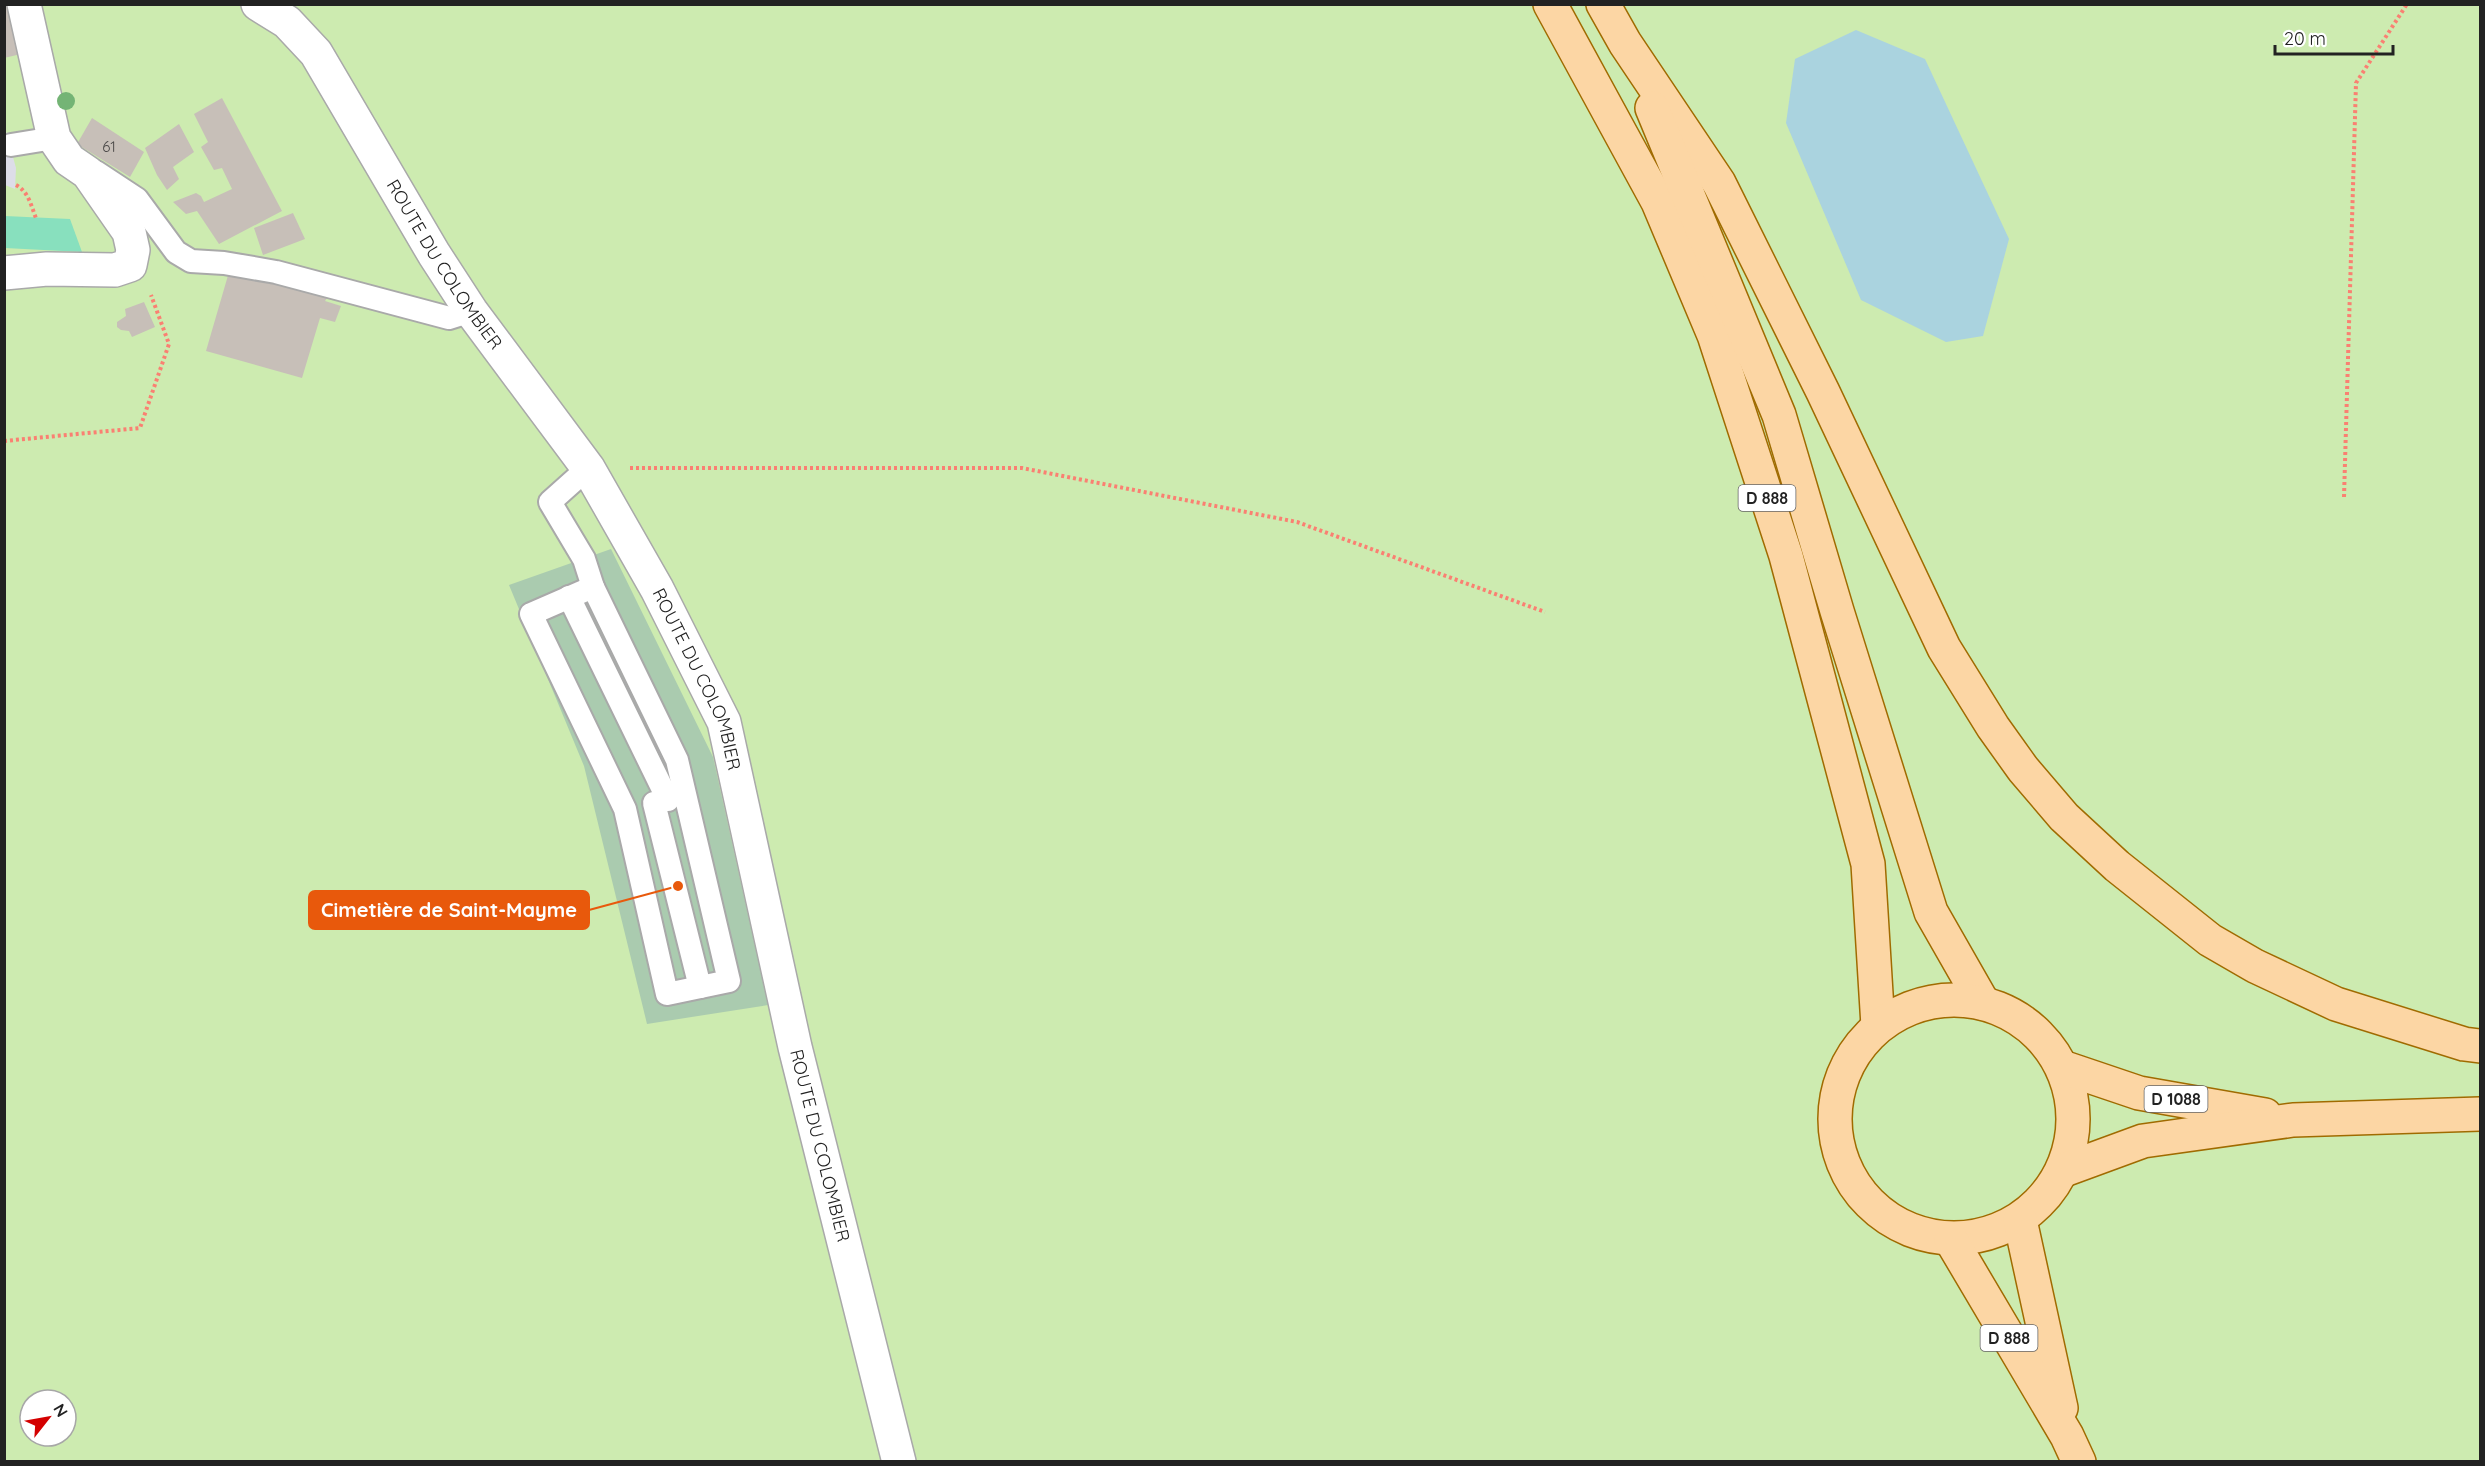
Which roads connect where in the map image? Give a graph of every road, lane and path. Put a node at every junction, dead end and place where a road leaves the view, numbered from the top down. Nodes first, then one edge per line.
1 (24, 4) edge
2 (258, 4) edge
3 (1550, 4) edge
4 (1603, 4) edge
5 (2407, 4) edge
6 (1625, 43) junction
7 (54, 138) junction
8 (11, 146) dead end
9 (88, 173) junction
10 (16, 185) dead end
11 (36, 218) dead end
12 (130, 265) junction
13 (4, 273) edge
14 (471, 312) junction
15 (4, 441) edge
16 (588, 468) junction
17 (2344, 497) dead end
18 (593, 587) junction
19 (569, 597) junction
20 (1545, 612) dead end
21 (669, 800) junction
22 (625, 809) junction
23 (700, 987) junction
24 (1983, 1003) junction
25 (1878, 1026) junction
26 (2481, 1046) edge
27 (2062, 1067) junction
28 (2481, 1114) edge
29 (2293, 1120) junction
30 (2064, 1170) junction
31 (2020, 1220) junction
32 (1951, 1239) junction
33 (2073, 1449) edge
34 (898, 1461) edge

1 - 7 street
2 - 14 street, ROUTE DU COLOMBIER
3 - 25 main road, D 888
4 - 6 main road, D 888
5 - 17 path
6 - 24 main road, D 888
6 - 26 main road
7 - 8 lane
7 - 9 street
9 - 12 street
9 - 14 lane
10 - 11 path
12 - 13 street
12 - 15 path
14 - 16 street, ROUTE DU COLOMBIER
16 - 18 lane
16 - 20 path
16 - 34 street, ROUTE DU COLOMBIER
18 - 19 lane
18 - 21 lane
19 - 21 lane
19 - 22 lane
21 - 22 lane
21 - 23 lane
21 - 23 lane
22 - 23 lane
24 - 25 main road
24 - 27 main road
25 - 32 main road
27 - 29 main road, D 1088
27 - 30 main road
28 - 29 main road, D 1088
29 - 30 main road, D 1088
30 - 31 main road
31 - 32 main road
31 - 33 main road, D 888
32 - 33 main road, D 888

